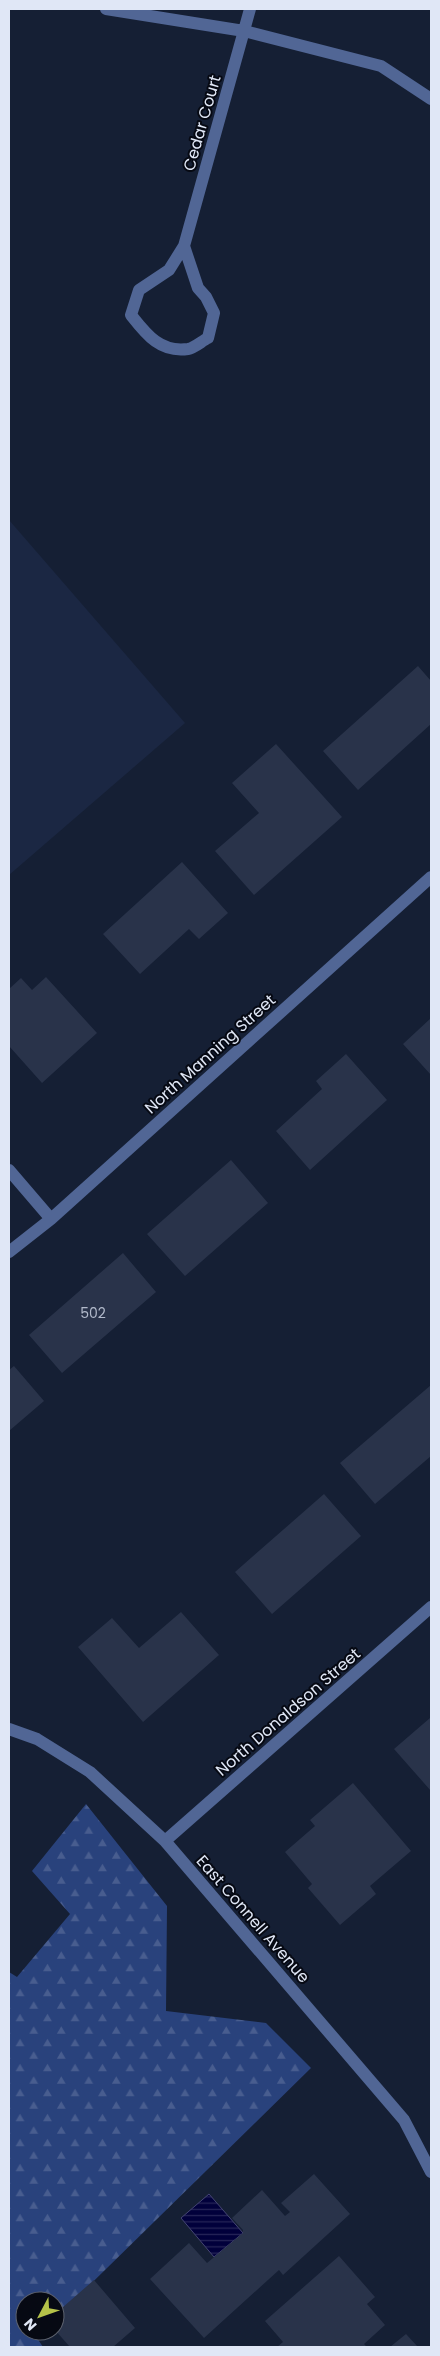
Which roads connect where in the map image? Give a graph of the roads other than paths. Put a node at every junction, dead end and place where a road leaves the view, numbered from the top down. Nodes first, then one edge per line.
1 (106, 9) edge
2 (250, 9) edge
3 (244, 31) junction
4 (431, 99) edge
5 (184, 246) junction
6 (431, 877) edge
7 (9, 1170) edge
8 (51, 1218) junction
9 (9, 1252) edge
10 (431, 1607) edge
11 (9, 1729) edge
12 (165, 1841) junction
13 (431, 2172) edge

1 - 3 street
2 - 3 street, Cedar Court
3 - 4 street
3 - 5 street, Cedar Court
5 - 5 street, Cedar Court
6 - 8 street, North Manning Street
7 - 8 street
8 - 9 street, North Manning Street
10 - 12 street, North Donaldson Street
11 - 12 street, East Connell Avenue
12 - 13 street, East Connell Avenue

